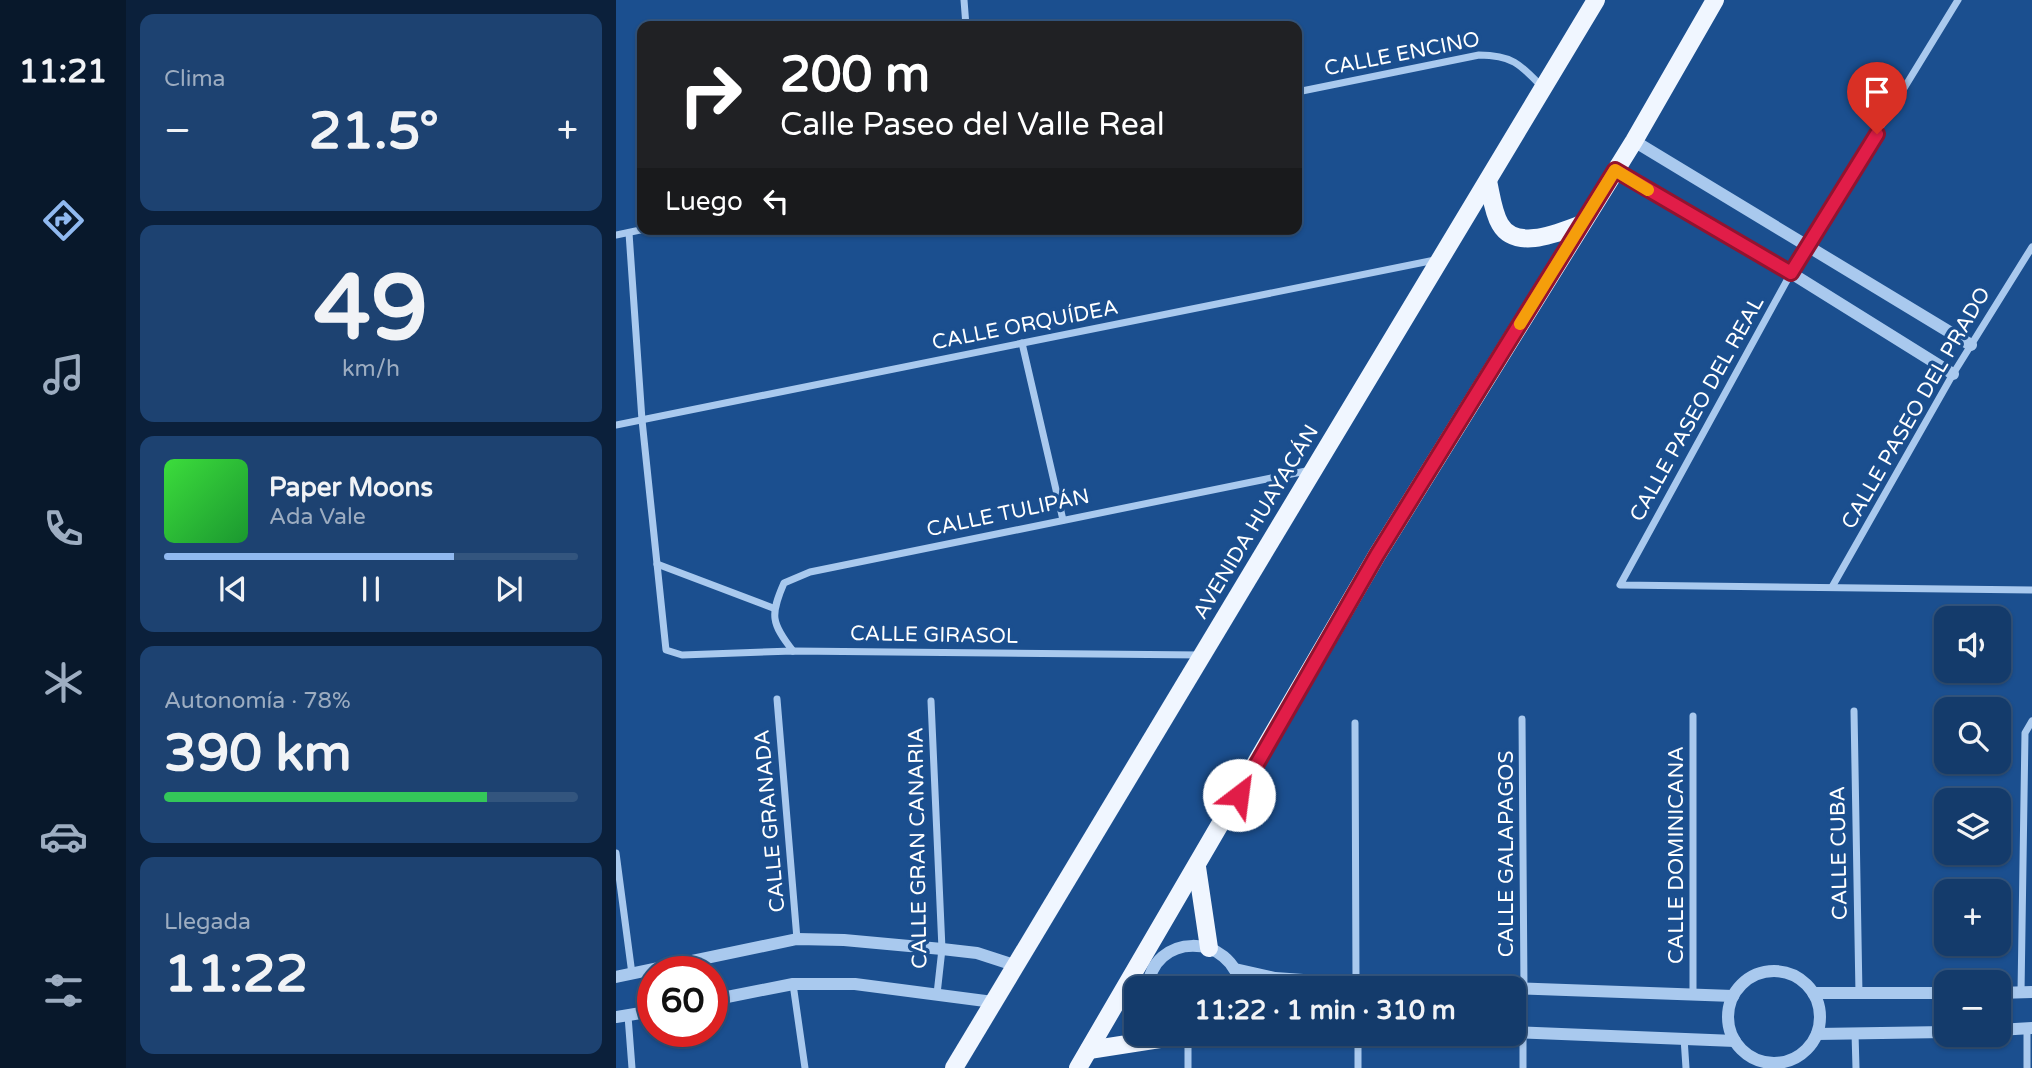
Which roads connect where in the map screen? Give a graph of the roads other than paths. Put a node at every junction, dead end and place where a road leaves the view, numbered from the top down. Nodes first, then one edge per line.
1 (964, 0) edge
2 (1597, 0) edge
3 (1715, 0) edge
4 (1958, 0) edge
5 (966, 21) edge
6 (1544, 88) junction
7 (1302, 91) edge
8 (1634, 141) junction
9 (1615, 170) junction
10 (1488, 181) junction
11 (1582, 224) junction
12 (637, 231) edge
13 (629, 233) junction
14 (616, 235) edge
15 (1809, 246) junction
16 (2032, 247) edge
17 (1441, 259) junction
18 (1791, 273) junction
19 (1021, 344) junction
20 (1971, 345) junction
21 (1953, 374) junction
22 (642, 420) junction
23 (616, 425) edge
24 (1315, 469) junction
25 (1063, 520) junction
26 (657, 564) junction
27 (1832, 587) junction
28 (2032, 590) edge
29 (773, 608) junction
30 (793, 650) junction
31 (1203, 655) junction
32 (777, 699) dead end
33 (932, 701) dead end
34 (1854, 712) dead end
35 (1693, 716) dead end
36 (1522, 719) dead end
37 (2032, 721) edge
38 (1355, 723) dead end
39 (616, 853) edge
40 (1197, 867) junction
41 (797, 939) junction
42 (1209, 948) junction
43 (942, 949) junction
44 (1014, 965) junction
45 (1235, 969) junction
46 (632, 974) junction
47 (1151, 976) edge
48 (1237, 976) edge
49 (1266, 976) edge
50 (1356, 976) edge
51 (1524, 976) edge
52 (616, 978) edge
53 (793, 984) junction
54 (1526, 988) edge
55 (1813, 993) junction
56 (1934, 993) edge
57 (2027, 993) edge
58 (937, 994) junction
59 (1859, 994) junction
60 (1693, 995) junction
61 (1733, 996) junction
62 (728, 997) edge
63 (993, 1002) junction
64 (622, 1016) edge
65 (2029, 1028) edge
66 (2011, 1029) edge
67 (1526, 1032) edge
68 (1934, 1032) edge
69 (1856, 1033) junction
70 (1817, 1034) junction
71 (1684, 1038) junction
72 (1734, 1041) junction
73 (1124, 1045) edge
74 (1183, 1046) edge
75 (1358, 1046) edge
76 (1520, 1046) edge
77 (1089, 1050) junction
78 (632, 1068) edge
79 (805, 1068) edge
80 (954, 1068) edge
81 (1078, 1068) edge
82 (1188, 1068) edge
83 (1358, 1068) edge
84 (1523, 1068) edge
85 (1685, 1068) edge
86 (1856, 1068) edge
87 (2027, 1068) edge

1 - 5 street
2 - 6 main road, AVENIDA HUAYACÁN
3 - 8 main road
4 - 15 street, CALLE PASEO DEL REAL
6 - 7 street, CALLE ENCINO
6 - 10 main road, AVENIDA HUAYACÁN
8 - 9 main road
8 - 15 street
9 - 11 main road
9 - 18 street
10 - 11 main road
10 - 17 main road, AVENIDA HUAYACÁN
11 - 40 main road
12 - 13 street
13 - 14 street
13 - 22 street
15 - 18 street, CALLE PASEO DEL REAL
15 - 20 street
16 - 20 street, CALLE PASEO DEL PRADO
17 - 19 street, CALLE ORQUÍDEA
17 - 24 main road, AVENIDA HUAYACÁN
18 - 21 street
18 - 27 street, CALLE PASEO DEL REAL
19 - 22 street, CALLE ORQUÍDEA
19 - 25 street
20 - 21 street, CALLE PASEO DEL PRADO
21 - 27 street, CALLE PASEO DEL PRADO
22 - 23 street, CALLE ORQUÍDEA
22 - 26 street
24 - 25 street, CALLE TULIPÁN
24 - 31 main road, AVENIDA HUAYACÁN
25 - 29 street, CALLE TULIPÁN
26 - 29 street
26 - 30 street, CALLE GIRASOL
27 - 28 street
29 - 30 street
30 - 31 street, CALLE GIRASOL
31 - 44 main road, AVENIDA HUAYACÁN
32 - 41 street, CALLE GRANADA
33 - 43 street, CALLE GRAN CANARIA
34 - 59 street, CALLE CUBA
35 - 60 street, CALLE DOMINICANA
36 - 51 street, CALLE GALAPAGOS
37 - 57 street
38 - 50 street
39 - 46 street
40 - 42 main road
40 - 77 main road
41 - 43 street
41 - 46 street
42 - 45 street
42 - 47 street
43 - 44 street
43 - 58 street, CALLE GRAN CANARIA
44 - 63 main road, AVENIDA HUAYACÁN
45 - 48 street
45 - 49 street
46 - 52 street
53 - 58 street
53 - 62 street
53 - 79 street
54 - 60 street
55 - 59 street
55 - 61 street
55 - 70 street
56 - 59 street
58 - 63 street
60 - 61 street
61 - 72 street
63 - 80 main road, AVENIDA HUAYACÁN
64 - 78 street
65 - 66 street
65 - 87 street
67 - 71 street
68 - 69 street
69 - 70 street
69 - 86 street
70 - 72 street
71 - 72 street
71 - 85 street
73 - 77 main road
74 - 82 street
75 - 83 street
76 - 84 street
77 - 81 main road

